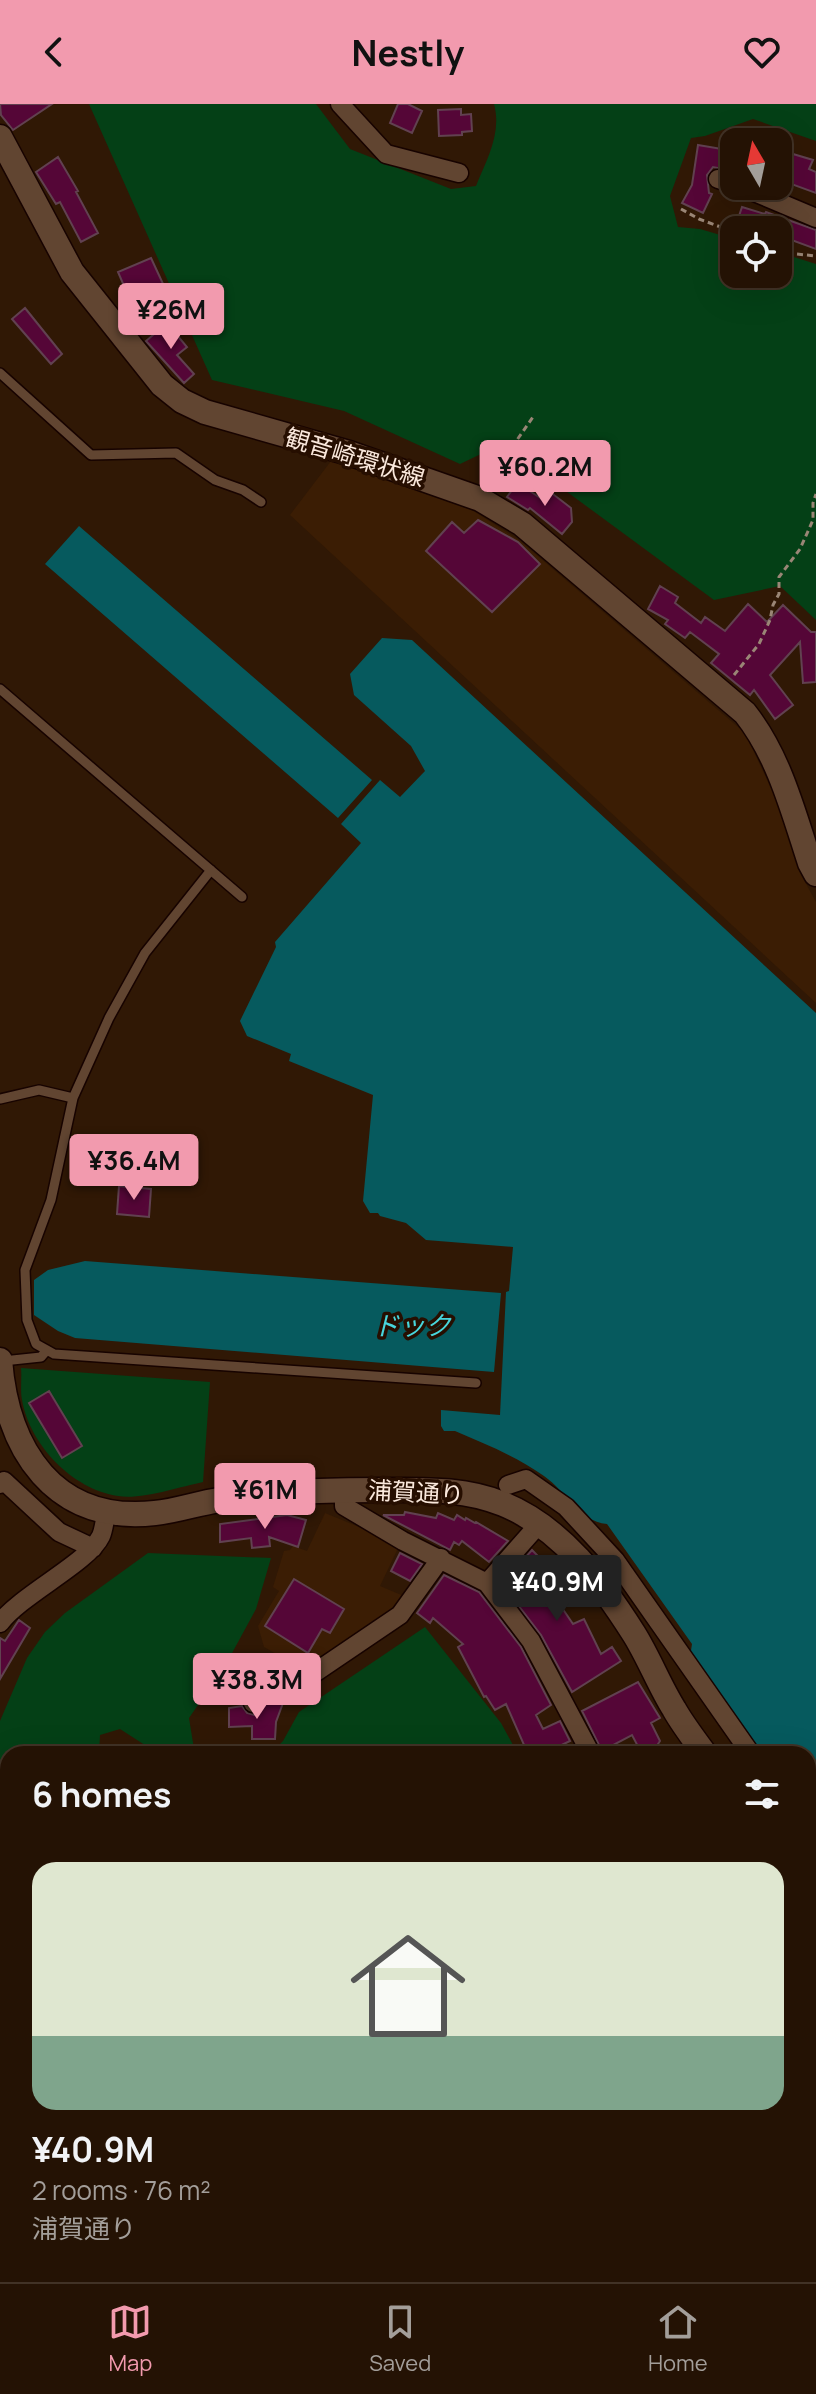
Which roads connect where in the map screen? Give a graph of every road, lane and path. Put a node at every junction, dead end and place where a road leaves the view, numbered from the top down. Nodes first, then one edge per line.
1 (340, 104) edge
2 (0, 137) edge
3 (459, 173) dead end
4 (773, 200) edge
5 (681, 209) dead end
6 (816, 218) edge
7 (720, 227) edge
8 (792, 253) edge
9 (816, 256) edge
10 (0, 373) edge
11 (533, 417) dead end
12 (816, 494) edge
13 (480, 499) junction
14 (261, 502) dead end
15 (0, 689) edge
16 (720, 693) junction
17 (211, 870) junction
18 (816, 874) edge
19 (242, 897) dead end
20 (73, 1098) junction
21 (0, 1099) edge
22 (47, 1350) junction
23 (0, 1361) edge
24 (476, 1383) dead end
25 (1, 1386) edge
26 (0, 1484) edge
27 (508, 1485) dead end
28 (344, 1490) junction
29 (106, 1512) junction
30 (539, 1524) junction
31 (93, 1548) junction
32 (441, 1558) junction
33 (487, 1583) junction
34 (0, 1623) edge
35 (253, 1703) dead end
36 (587, 1746) edge
37 (699, 1746) edge
38 (745, 1746) edge

1 - 3 street
2 - 13 main road, 観音崎環状線
4 - 6 street
5 - 7 path
8 - 9 path
10 - 14 lane
11 - 13 path
12 - 16 path
13 - 16 main road, 観音崎環状線
15 - 17 lane
16 - 18 main road, 観音崎環状線
17 - 19 lane
17 - 20 lane
20 - 21 lane
20 - 22 lane
22 - 23 lane
22 - 24 lane
23 - 25 main road, 浦賀通り
25 - 29 main road, 浦賀通り
26 - 31 street
27 - 38 street
28 - 29 main road, 浦賀通り
28 - 30 main road, 浦賀通り
28 - 32 street
29 - 31 street
30 - 33 street
30 - 37 main road, 浦賀通り
31 - 34 street
32 - 33 street
32 - 35 street
33 - 36 street

